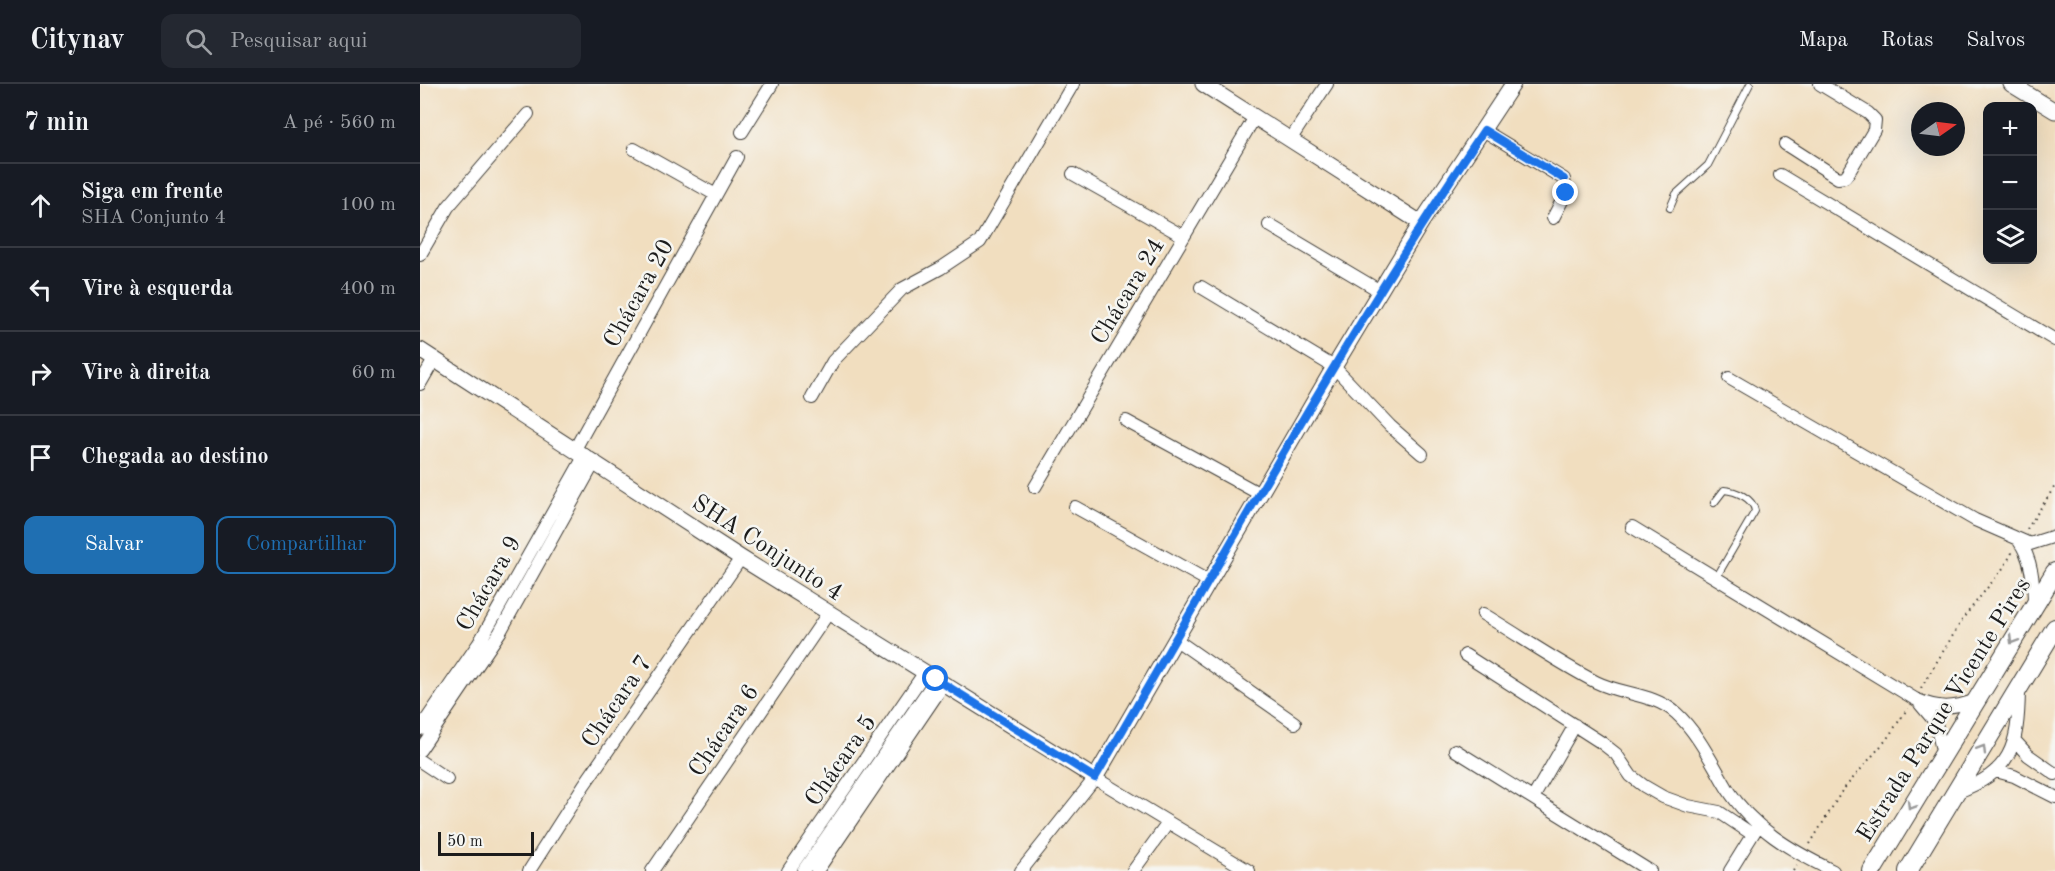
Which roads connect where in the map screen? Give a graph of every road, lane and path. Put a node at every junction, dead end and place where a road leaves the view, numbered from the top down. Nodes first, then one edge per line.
1 (772, 84) edge
2 (1072, 84) edge
3 (1203, 84) edge
4 (1327, 84) edge
5 (1513, 84) edge
6 (1750, 84) edge
7 (1820, 84) edge
8 (2011, 84) edge
9 (2055, 111) edge
10 (528, 114) dead end
11 (1255, 117) junction
12 (1484, 130) junction
13 (742, 132) dead end
14 (1290, 140) junction
15 (1785, 144) dead end
16 (634, 149) dead end
17 (737, 157) dead end
18 (1073, 174) dead end
19 (1780, 175) dead end
20 (716, 195) junction
21 (1670, 208) dead end
22 (1553, 218) dead end
23 (1421, 223) junction
24 (1269, 225) dead end
25 (1183, 236) junction
26 (420, 255) edge
27 (1201, 287) dead end
28 (1380, 291) junction
29 (2055, 340) edge
30 (420, 350) edge
31 (435, 358) junction
32 (1334, 367) junction
33 (1729, 378) dead end
34 (420, 384) edge
35 (812, 398) dead end
36 (1126, 421) dead end
37 (1422, 454) dead end
38 (585, 455) junction
39 (2055, 486) edge
40 (1035, 487) dead end
41 (1260, 494) junction
42 (1714, 504) dead end
43 (1075, 507) dead end
44 (1632, 527) dead end
45 (2055, 536) edge
46 (2019, 541) junction
47 (741, 558) junction
48 (2055, 572) edge
49 (1716, 579) junction
50 (1210, 582) junction
51 (2034, 605) junction
52 (829, 612) junction
53 (1483, 614) dead end
54 (2055, 628) edge
55 (1175, 639) junction
56 (1464, 655) dead end
57 (935, 678) junction
58 (2019, 686) junction
59 (1915, 699) junction
60 (1976, 700) junction
61 (1296, 723) dead end
62 (1575, 725) junction
63 (420, 729) edge
64 (2016, 742) junction
65 (420, 750) edge
66 (1455, 750) dead end
67 (1942, 755) junction
68 (420, 761) edge
69 (1996, 771) junction
70 (2055, 774) edge
71 (1095, 778) junction
72 (447, 779) dead end
73 (2054, 792) edge
74 (1955, 793) junction
75 (1533, 798) junction
76 (1168, 823) junction
77 (1755, 830) junction
78 (1803, 856) junction
79 (1242, 869) edge
80 (529, 871) edge
81 (652, 871) edge
82 (788, 871) edge
83 (803, 871) edge
84 (817, 871) edge
85 (1021, 871) edge
86 (1132, 871) edge
87 (1650, 871) edge
88 (1730, 871) edge
89 (1793, 871) edge
90 (1833, 871) edge
91 (1872, 871) edge
92 (1908, 871) edge

1 - 13 street
2 - 35 street
3 - 11 street
4 - 14 street
5 - 12 street
6 - 21 lane
7 - 15 street
8 - 9 street
10 - 26 street
11 - 14 street
11 - 25 street, Chácara 24
12 - 22 street
12 - 23 street
14 - 23 street
16 - 20 street
17 - 20 street, Chácara 20
18 - 25 street
19 - 29 street
20 - 38 street, Chácara 20
23 - 28 street
24 - 28 street
25 - 40 street, Chácara 24
27 - 32 street
28 - 32 street
30 - 31 street, SHA Conjunto 4
31 - 34 street
31 - 38 street, SHA Conjunto 4
32 - 37 street
32 - 41 street
33 - 46 street
36 - 41 street
38 - 47 street, SHA Conjunto 4
38 - 63 street, Chácara 9
38 - 65 street
39 - 46 path
41 - 50 street
42 - 49 lane
43 - 50 street
44 - 49 street
45 - 46 street
46 - 51 street
46 - 59 path
47 - 52 street, SHA Conjunto 4
47 - 80 street, Chácara 7
48 - 51 main road, Estrada Parque Vicente Pires
49 - 59 street
50 - 55 street
51 -> 60 main road, Estrada Parque Vicente Pires
52 - 57 street, SHA Conjunto 4
52 - 81 street, Chácara 6
53 - 77 street
54 - 58 main road
55 - 61 street
55 - 71 street
56 - 62 street
57 - 71 street, SHA Conjunto 4
57 - 82 street, Chácara 5
57 - 83 street
57 - 84 street
58 - 64 street
74 -> 58 main road
59 - 60 street
59 - 67 street
59 - 78 path
60 - 67 main road, Estrada Parque Vicente Pires
62 - 75 street
62 - 77 street
64 - 69 street
64 - 70 street
66 - 75 street
67 -> 91 main road, Estrada Parque Vicente Pires
68 - 72 street
69 - 73 street
69 - 74 street
71 - 76 street
71 - 85 street
74 - 92 main road
75 - 87 street
76 - 79 street
76 - 86 street
77 - 78 street
77 - 88 street
78 - 89 path
78 - 90 street

